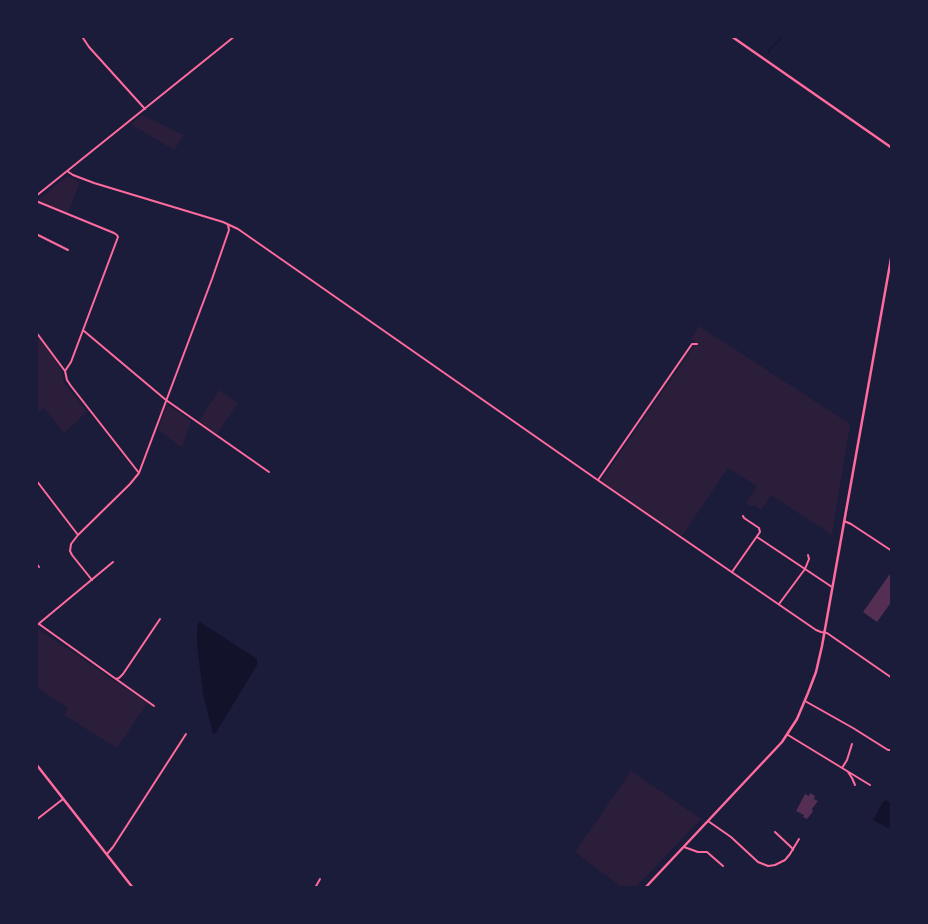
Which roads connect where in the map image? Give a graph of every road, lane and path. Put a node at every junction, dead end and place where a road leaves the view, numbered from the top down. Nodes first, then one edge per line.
1 (235, 36) edge
2 (731, 36) edge
3 (83, 38) dead end
4 (145, 109) junction
5 (892, 148) edge
6 (67, 171) junction
7 (36, 196) edge
8 (36, 201) edge
9 (228, 225) junction
10 (36, 234) edge
11 (68, 250) dead end
12 (892, 253) edge
13 (84, 330) junction
14 (36, 332) edge
15 (697, 344) dead end
16 (65, 371) junction
17 (166, 400) junction
18 (269, 472) dead end
19 (139, 473) junction
20 (36, 480) edge
21 (598, 480) junction
22 (742, 516) dead end
23 (844, 521) junction
24 (78, 535) junction
25 (757, 537) junction
26 (892, 551) edge
27 (808, 555) dead end
28 (113, 562) dead end
29 (36, 563) edge
30 (40, 567) dead end
31 (805, 569) junction
32 (732, 572) junction
33 (92, 580) junction
34 (832, 587) junction
35 (779, 604) junction
36 (160, 619) dead end
37 (37, 625) edge
38 (824, 632) junction
39 (892, 678) edge
40 (116, 679) junction
41 (806, 701) junction
42 (154, 706) dead end
43 (186, 734) dead end
44 (788, 735) junction
45 (852, 744) dead end
46 (892, 750) edge
47 (36, 764) edge
48 (842, 768) junction
49 (846, 771) junction
50 (855, 785) dead end
51 (870, 785) dead end
52 (63, 798) junction
53 (36, 820) edge
54 (708, 821) junction
55 (775, 832) dead end
56 (799, 839) dead end
57 (684, 847) junction
58 (792, 850) junction
59 (106, 854) junction
60 (723, 866) dead end
61 (320, 879) dead end
62 (133, 888) edge
63 (315, 888) edge
64 (645, 888) edge

1 - 4 street
2 - 5 street
3 - 4 street
4 - 6 street
6 - 7 street
6 - 9 street
8 - 13 street
9 - 17 street
9 - 21 street
10 - 11 street
12 - 23 street
13 - 16 street
13 - 17 street
14 - 16 street
15 - 21 street
16 - 19 street
17 - 18 street
17 - 19 street
19 - 24 street
20 - 24 street
21 - 32 street
22 - 25 street
23 - 26 street
23 - 34 street
24 - 33 street
25 - 31 street
25 - 32 street
27 - 31 street
28 - 33 street
29 - 30 street
31 - 34 street
31 - 35 street
32 - 35 street
33 - 37 street
34 - 38 street
35 - 38 street
36 - 40 street
37 - 40 street
38 - 39 street
38 - 41 street
40 - 42 street
41 - 44 street
41 - 46 street
43 - 59 street
44 - 48 street
44 - 54 street
45 - 48 street
47 - 52 street
48 - 49 street
49 - 50 street
49 - 51 street
52 - 53 street
52 - 59 street
54 - 57 street
54 - 58 street
55 - 58 street
56 - 58 street
57 - 60 street
57 - 64 street
59 - 62 street
61 - 63 street

